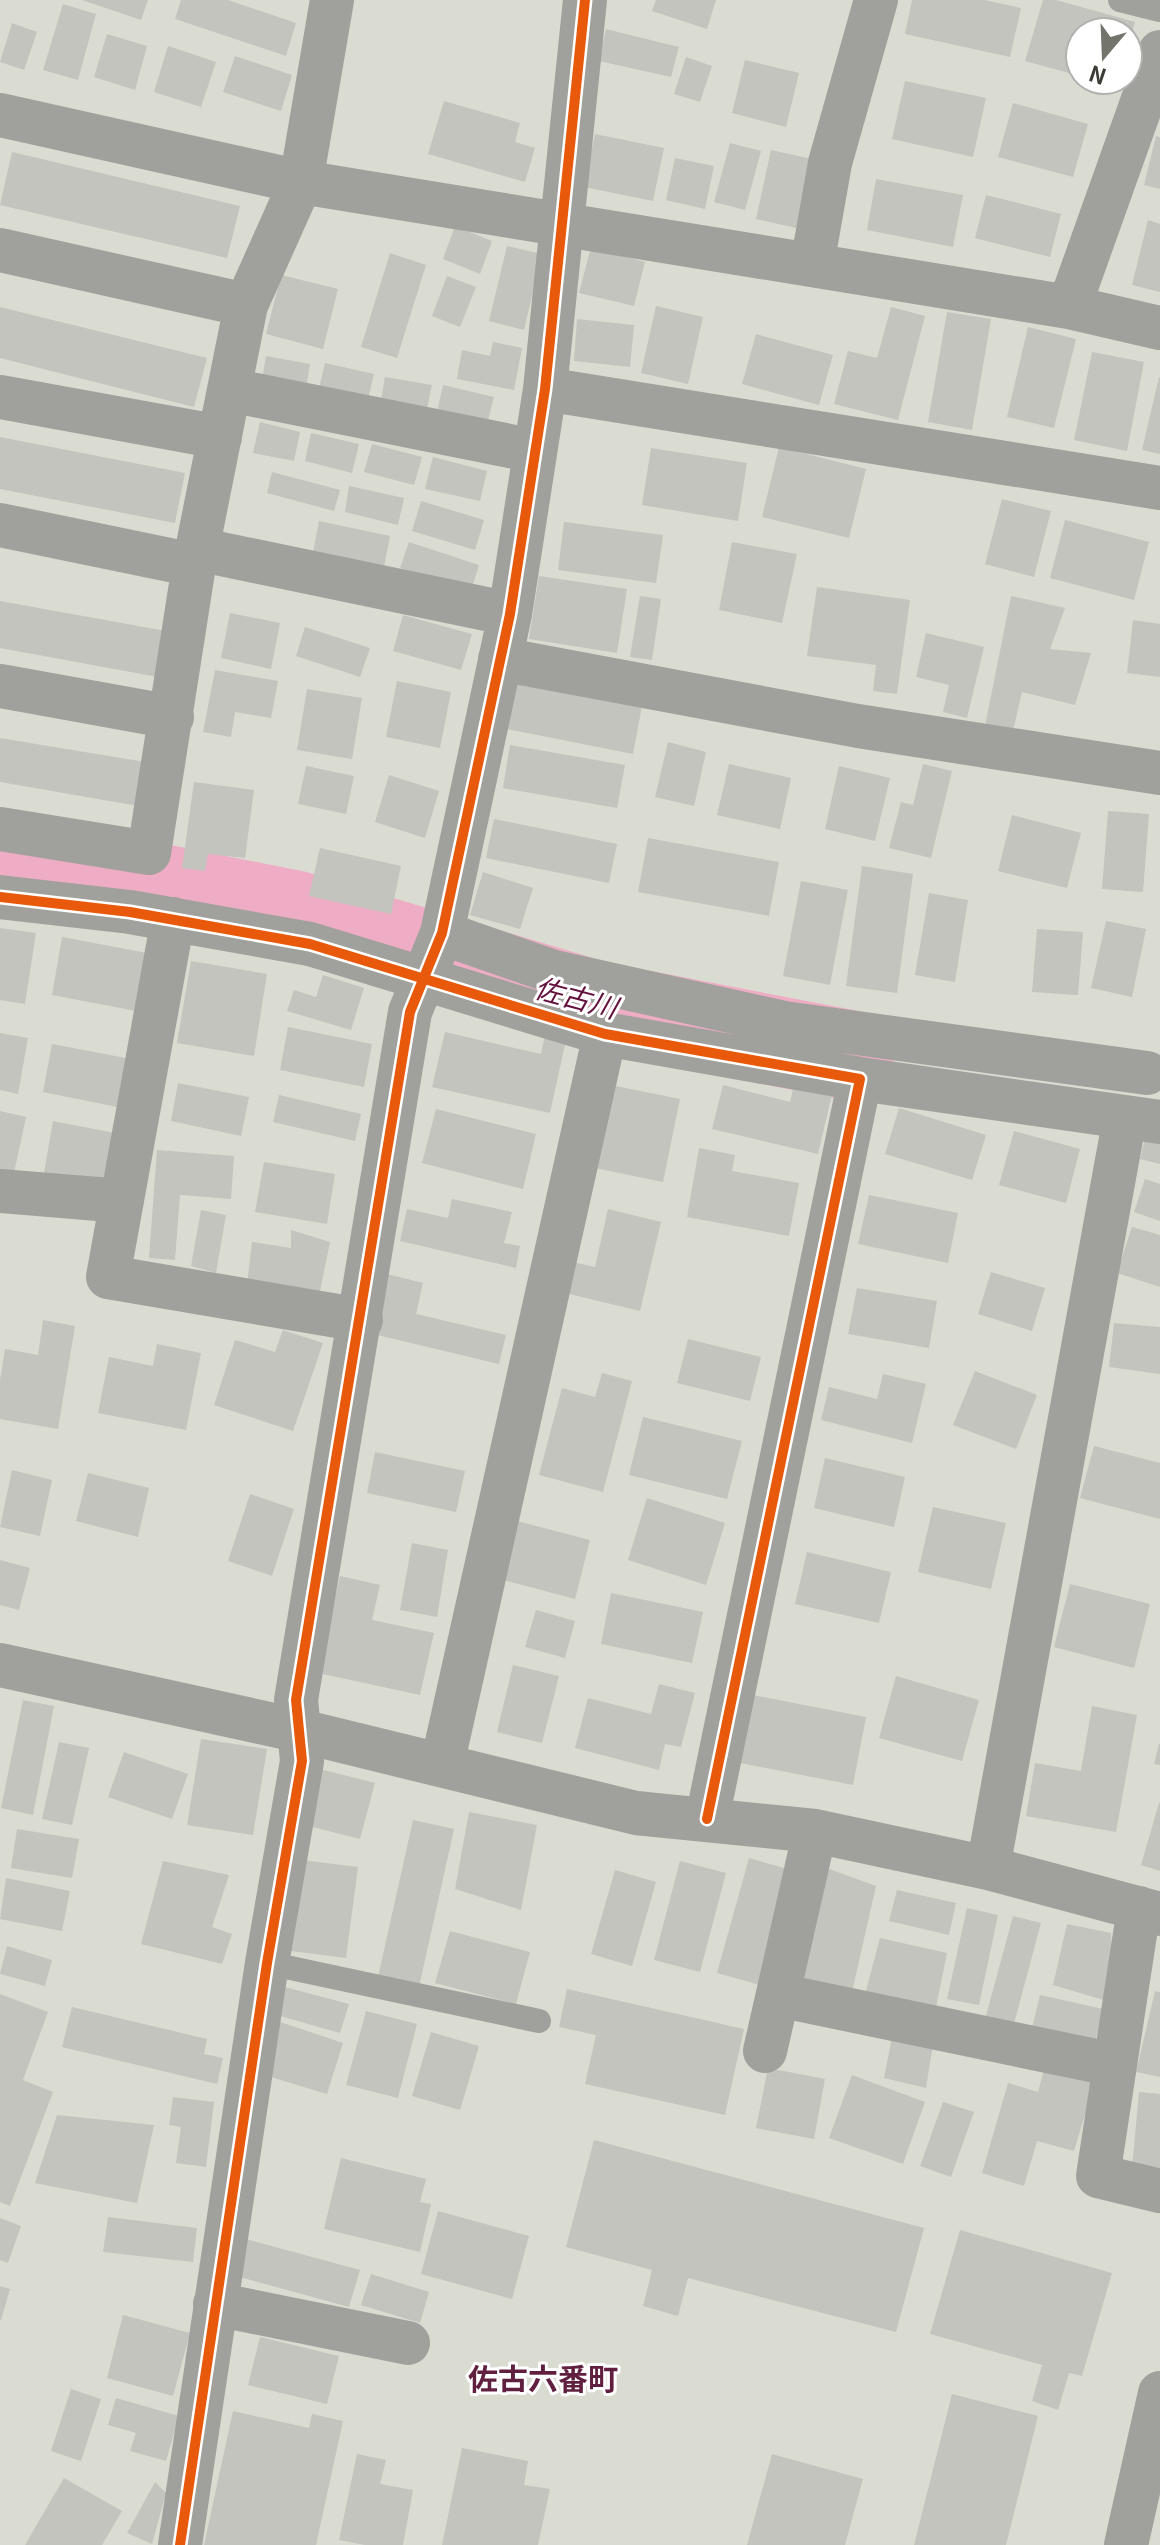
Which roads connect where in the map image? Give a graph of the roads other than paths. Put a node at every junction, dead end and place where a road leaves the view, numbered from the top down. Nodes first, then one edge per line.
1 (332, 0) edge
2 (585, 0) edge
3 (876, 0) edge
4 (1120, 0) edge
5 (1160, 10) edge
6 (1160, 52) edge
7 (0, 115) edge
8 (301, 182) junction
9 (562, 227) junction
10 (0, 250) edge
11 (812, 265) junction
12 (246, 305) junction
13 (1069, 307) junction
14 (1160, 328) edge
15 (545, 389) junction
16 (230, 390) junction
17 (0, 397) edge
18 (220, 437) junction
19 (535, 451) junction
20 (1160, 488) edge
21 (0, 525) edge
22 (196, 557) junction
23 (510, 614) junction
24 (500, 659) junction
25 (0, 686) edge
26 (172, 717) junction
27 (1160, 773) edge
28 (0, 829) edge
29 (0, 897) edge
30 (173, 919) junction
31 (433, 957) junction
32 (605, 1034) junction
33 (1147, 1073) dead end
34 (860, 1079) junction
35 (1142, 1120) edge
36 (0, 1191) edge
37 (122, 1201) junction
38 (361, 1320) junction
39 (0, 1665) edge
40 (301, 1731) junction
41 (442, 1765) junction
42 (707, 1819) junction
43 (815, 1831) junction
44 (988, 1868) junction
45 (1150, 1911) edge
46 (267, 1963) junction
47 (778, 1995) junction
48 (539, 2021) dead end
49 (765, 2051) dead end
50 (1115, 2065) junction
51 (1160, 2191) edge
52 (215, 2304) junction
53 (408, 2343) dead end
54 (1160, 2393) edge
55 (180, 2545) edge
56 (1126, 2545) edge

1 - 8 street
2 - 9 street
3 - 11 street
4 - 5 lane
6 - 13 street
7 - 8 street
8 - 9 street
8 - 12 street
9 - 11 street
9 - 15 street
10 - 12 street
11 - 13 street
12 - 16 street
13 - 14 street
15 - 19 street
15 - 20 street
16 - 18 street
16 - 19 street
17 - 18 street
18 - 22 street
19 - 23 street
21 - 22 street
22 - 23 street
22 - 26 street
23 - 24 street
24 - 27 street
24 - 31 street
25 - 26 street
26 - 28 street
29 - 30 street
30 - 31 street
30 - 37 street
31 - 32 street
31 - 33 street
31 - 38 street
32 - 34 street
32 - 41 street
34 - 35 street
34 - 42 street
35 - 44 street
36 - 37 street
37 - 38 street
38 - 40 street
39 - 40 street
40 - 41 street
40 - 46 street
41 - 42 street
42 - 43 street
43 - 44 street
43 - 47 street
44 - 45 street
45 - 50 street
46 - 48 lane
46 - 52 street
47 - 49 street
47 - 50 street
50 - 51 street
52 - 53 street
52 - 55 street
54 - 56 street

